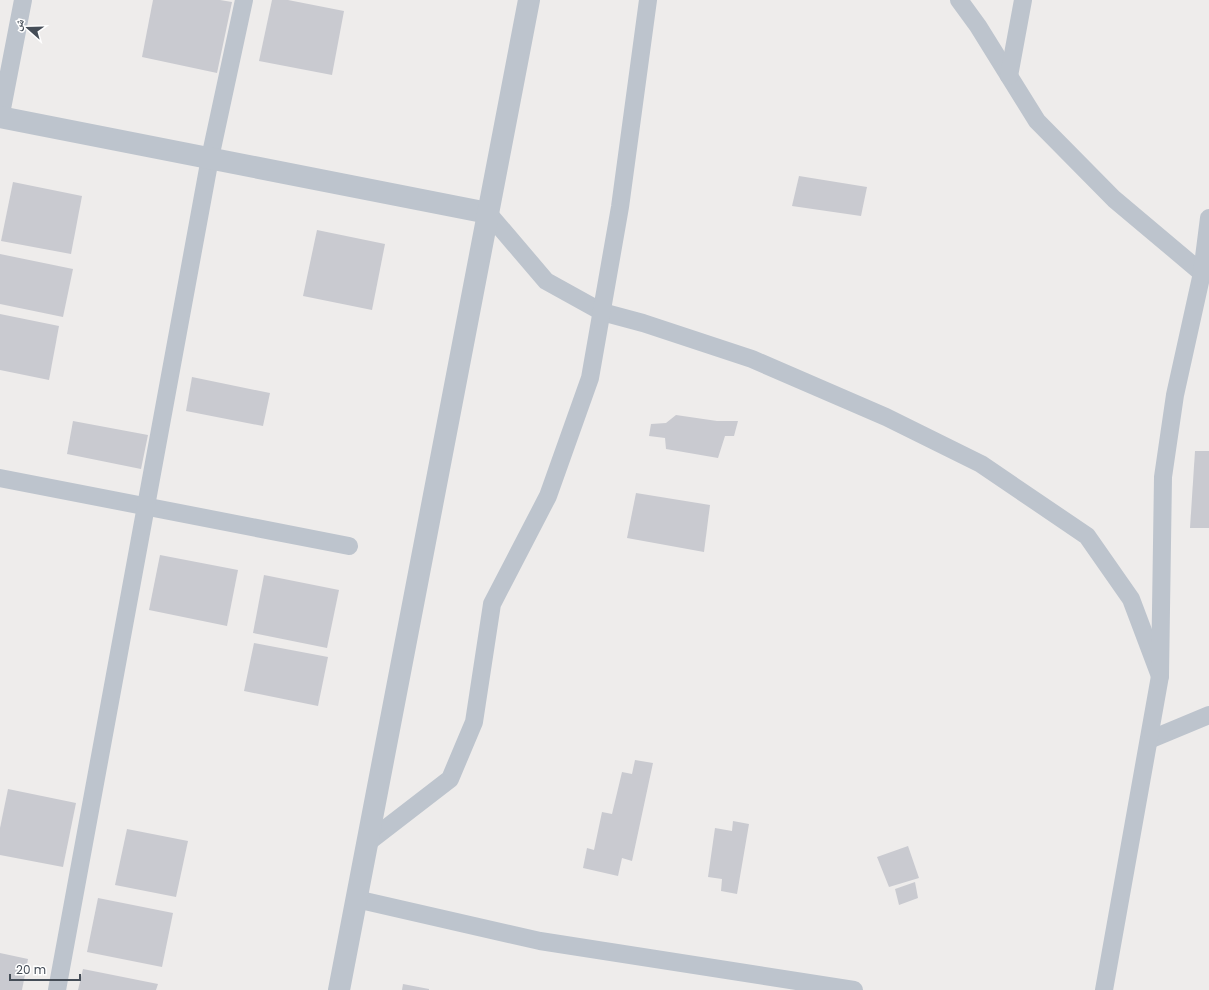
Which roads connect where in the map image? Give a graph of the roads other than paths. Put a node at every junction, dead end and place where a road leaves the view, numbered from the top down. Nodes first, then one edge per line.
1 (23, 0) edge
2 (244, 0) edge
3 (529, 0) edge
4 (648, 0) edge
5 (960, 0) edge
6 (1023, 0) edge
7 (1009, 76) junction
8 (0, 117) edge
9 (210, 158) junction
10 (488, 214) junction
11 (1209, 218) edge
12 (1202, 274) junction
13 (602, 312) junction
14 (0, 478) edge
15 (146, 506) junction
16 (349, 546) dead end
17 (1160, 676) junction
18 (1209, 715) edge
19 (1149, 740) junction
20 (367, 843) junction
21 (356, 899) junction
22 (56, 990) edge
23 (339, 990) edge
24 (854, 990) edge
25 (1104, 990) edge

1 - 8 street
2 - 9 street
3 - 10 street
4 - 13 street
5 - 7 street
6 - 7 street
7 - 12 street
8 - 9 street
9 - 10 street
9 - 15 street
10 - 13 street
10 - 20 street
11 - 12 street
12 - 17 street
13 - 17 street
13 - 20 street
14 - 15 street
15 - 16 street
15 - 22 street
17 - 19 street
18 - 19 street
19 - 25 street
20 - 21 street
21 - 23 street
21 - 24 street

